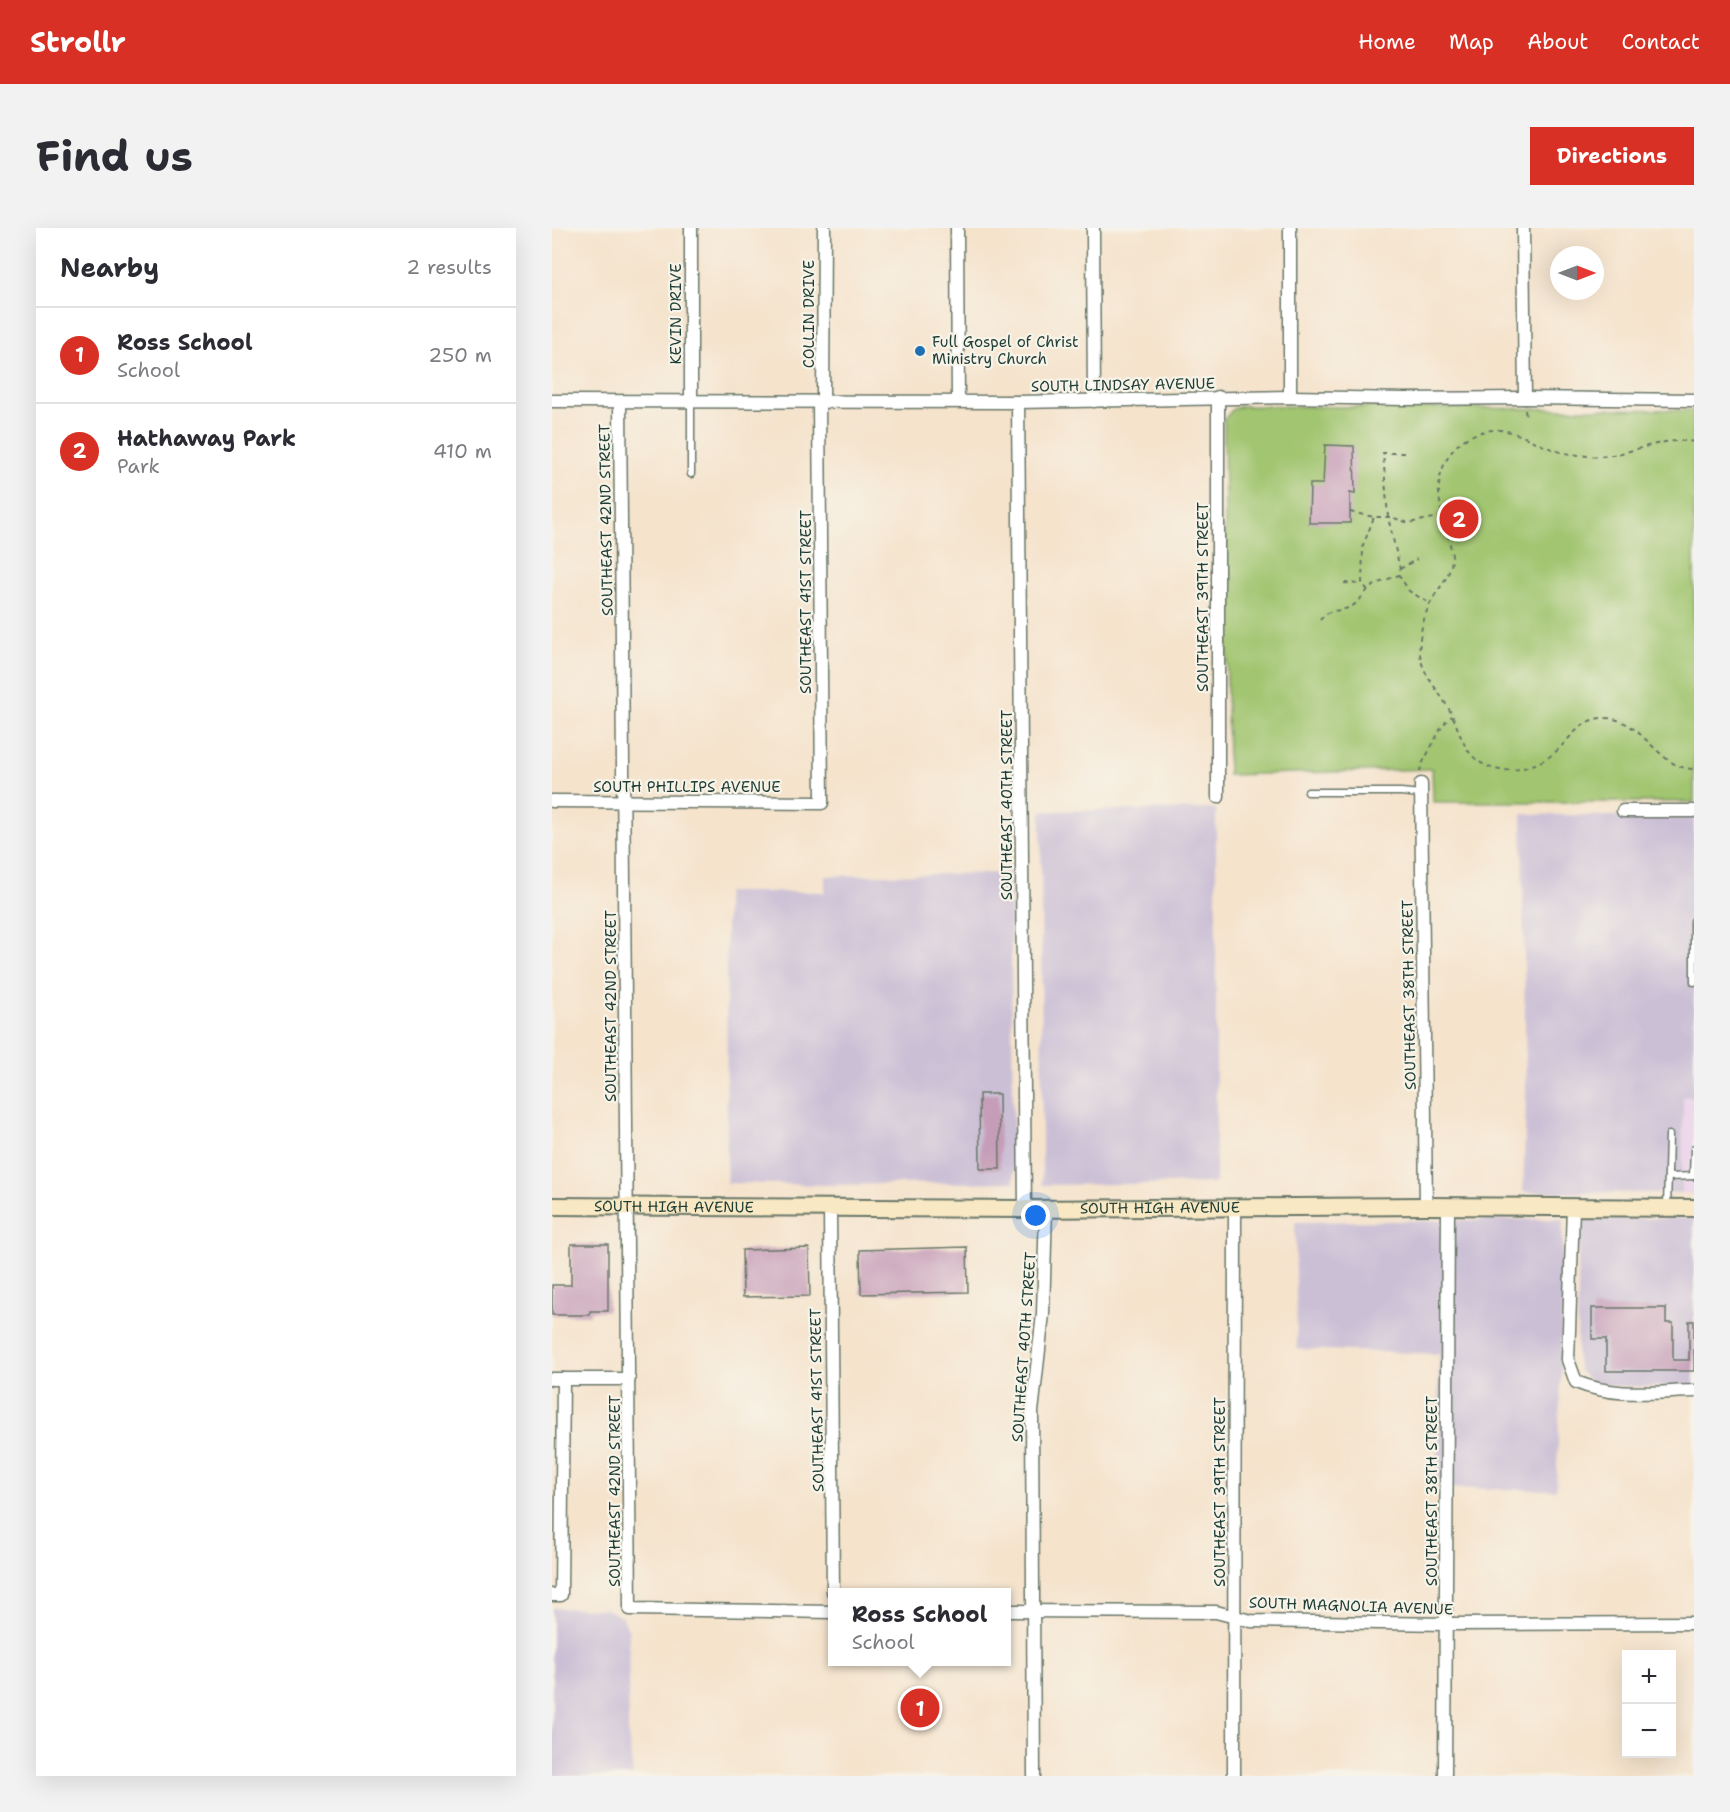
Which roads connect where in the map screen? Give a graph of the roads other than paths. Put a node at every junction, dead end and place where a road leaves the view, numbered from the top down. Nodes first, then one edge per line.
1 (691, 228) edge
2 (824, 228) edge
3 (957, 228) edge
4 (1092, 228) edge
5 (1290, 228) edge
6 (1523, 228) edge
7 (1218, 397) junction
8 (1290, 397) junction
9 (1525, 398) junction
10 (1694, 400) edge
11 (552, 401) edge
12 (691, 401) junction
13 (821, 401) junction
14 (958, 401) junction
15 (1094, 401) junction
16 (620, 402) junction
17 (1018, 402) junction
18 (691, 474) dead end
19 (1421, 789) joint
20 (1308, 792) dead end
21 (1218, 796) dead end
22 (552, 801) edge
23 (624, 801) junction
24 (822, 803) joint
25 (1623, 811) dead end
26 (1694, 811) edge
27 (1694, 921) edge
28 (1694, 982) edge
29 (1669, 1135) dead end
30 (1694, 1149) edge
31 (1694, 1176) edge
32 (1668, 1177) junction
33 (552, 1206) edge
34 (627, 1206) junction
35 (1426, 1206) junction
36 (1448, 1207) junction
37 (830, 1208) junction
38 (1046, 1208) junction
39 (1235, 1208) junction
40 (1573, 1208) junction
41 (1667, 1208) junction
42 (1694, 1208) edge
43 (1025, 1209) junction
44 (557, 1379) edge
45 (629, 1379) junction
46 (1694, 1391) edge
47 (833, 1588) edge
48 (552, 1595) edge
49 (1034, 1610) junction
50 (1011, 1611) edge
51 (828, 1612) edge
52 (1234, 1617) junction
53 (1694, 1623) edge
54 (1447, 1624) junction
55 (1034, 1776) edge
56 (1234, 1776) edge
57 (1445, 1776) edge

1 - 12 street, KEVIN DRIVE
2 - 13 street, COLLIN DRIVE
3 - 14 street
4 - 15 street
5 - 8 street
6 - 9 street
7 - 8 street, SOUTH LINDSAY AVENUE
7 - 15 street, SOUTH LINDSAY AVENUE
7 - 21 street, SOUTHEAST 39TH STREET
8 - 9 street, SOUTH LINDSAY AVENUE
9 - 10 street, SOUTH LINDSAY AVENUE
11 - 16 street, SOUTH LINDSAY AVENUE
12 - 13 street, SOUTH LINDSAY AVENUE
12 - 16 street, SOUTH LINDSAY AVENUE
12 - 18 lane
13 - 14 street, SOUTH LINDSAY AVENUE
13 - 24 street, SOUTHEAST 41ST STREET
14 - 17 street, SOUTH LINDSAY AVENUE
15 - 17 street, SOUTH LINDSAY AVENUE
16 - 23 street, SOUTHEAST 42ND STREET
17 - 43 street, SOUTHEAST 40TH STREET
19 - 20 lane
19 - 35 street, SOUTHEAST 38TH STREET
22 - 23 street, SOUTH PHILLIPS AVENUE
23 - 24 street, SOUTH PHILLIPS AVENUE
23 - 34 street, SOUTHEAST 42ND STREET
25 - 26 street
27 - 28 lane
29 - 32 lane
30 - 31 lane
31 - 32 lane
32 - 41 lane
33 - 34 street, SOUTH HIGH AVENUE
34 - 37 street, SOUTH HIGH AVENUE
34 - 45 street, SOUTHEAST 42ND STREET
35 - 36 street, SOUTH HIGH AVENUE
35 - 39 street, SOUTH HIGH AVENUE
36 - 40 street, SOUTH HIGH AVENUE
36 - 54 street, SOUTHEAST 38TH STREET
37 - 43 street, SOUTH HIGH AVENUE
37 - 47 street, SOUTHEAST 41ST STREET
38 - 39 street, SOUTH HIGH AVENUE
38 - 43 street, SOUTH HIGH AVENUE
38 - 49 street, SOUTHEAST 40TH STREET
39 - 52 street, SOUTHEAST 39TH STREET
40 - 41 street, SOUTH HIGH AVENUE
40 - 46 street
41 - 42 street, SOUTH HIGH AVENUE
44 - 45 street
44 - 48 street
45 - 51 street, SOUTHEAST 42ND STREET
49 - 50 street, SOUTH MAGNOLIA AVENUE
49 - 52 street, SOUTH MAGNOLIA AVENUE
49 - 55 street, SOUTHEAST 40TH STREET
52 - 54 street, SOUTH MAGNOLIA AVENUE
52 - 56 street, SOUTHEAST 39TH STREET
53 - 54 street, SOUTH MAGNOLIA AVENUE
54 - 57 street, SOUTHEAST 38TH STREET

